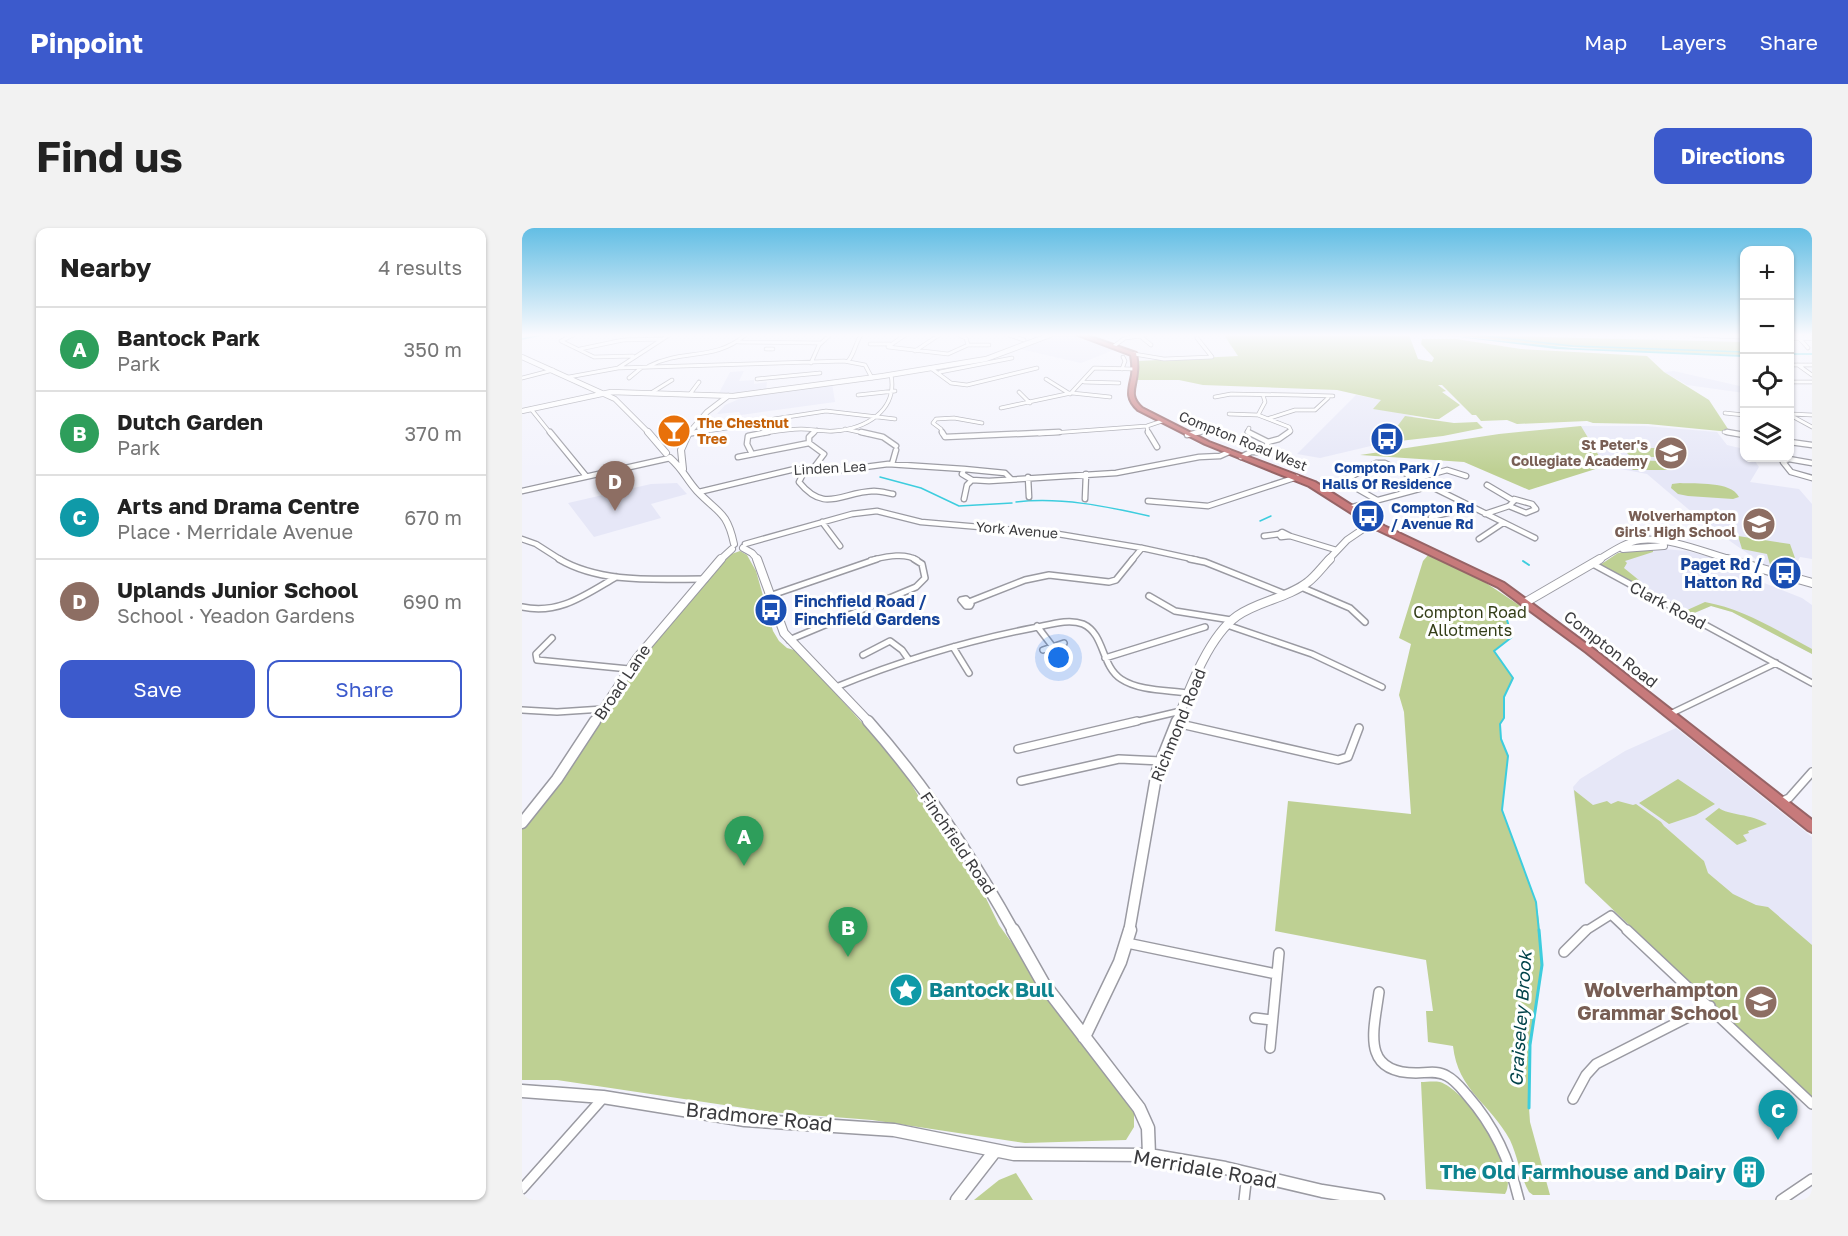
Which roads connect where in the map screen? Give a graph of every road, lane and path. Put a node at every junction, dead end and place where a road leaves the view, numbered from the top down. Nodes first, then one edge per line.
1 (577, 380) edge
2 (670, 380) edge
3 (801, 380) edge
4 (851, 380) edge
5 (892, 380) edge
6 (948, 380) edge
7 (993, 380) edge
8 (1049, 380) edge
9 (1132, 380) edge
10 (707, 381) dead end
11 (1084, 382) joint
12 (1794, 382) edge
13 (1812, 382) edge
14 (1120, 383) dead end
15 (802, 386) junction
16 (895, 391) junction
17 (605, 393) junction
18 (651, 393) junction
19 (1027, 393) dead end
20 (1070, 393) junction
21 (690, 394) junction
22 (1263, 395) junction
23 (728, 396) junction
24 (857, 396) dead end
25 (1225, 398) dead end
26 (1030, 403) junction
27 (1102, 404) dead end
28 (1004, 406) dead end
29 (525, 409) edge
30 (1725, 413) dead end
31 (1229, 414) dead end
32 (1258, 415) junction
33 (1740, 415) edge
34 (1794, 415) edge
35 (1812, 415) edge
36 (876, 416) junction
37 (1270, 417) junction
38 (1794, 417) edge
39 (774, 419) dead end
40 (895, 419) dead end
41 (1794, 420) edge
42 (1799, 420) junction
43 (1162, 421) junction
44 (734, 423) dead end
45 (982, 423) dead end
46 (1812, 425) edge
47 (1147, 426) junction
48 (1249, 428) dead end
49 (844, 429) junction
50 (817, 430) junction
51 (1207, 431) dead end
52 (1724, 432) dead end
53 (687, 434) junction
54 (1740, 434) edge
55 (1187, 435) junction
56 (1268, 442) junction
57 (809, 443) junction
58 (1794, 443) edge
59 (1812, 445) edge
60 (1157, 447) dead end
61 (678, 449) junction
62 (751, 452) dead end
63 (1229, 452) junction
64 (666, 455) junction
65 (738, 457) dead end
66 (1241, 457) junction
67 (892, 464) junction
68 (1810, 464) edge
69 (964, 469) junction
70 (614, 470) junction
71 (683, 470) junction
72 (806, 470) junction
73 (812, 470) junction
74 (1086, 474) junction
75 (586, 476) junction
76 (1466, 476) dead end
77 (1028, 477) junction
78 (1297, 477) junction
79 (1812, 478) edge
80 (1011, 479) junction
81 (1415, 479) junction
82 (972, 480) junction
83 (1487, 484) dead end
84 (1430, 486) junction
85 (624, 487) dead end
86 (522, 491) edge
87 (699, 492) junction
88 (893, 494) dead end
89 (1021, 495) dead end
90 (964, 499) dead end
91 (1085, 499) dead end
92 (1514, 499) junction
93 (1377, 500) junction
94 (1148, 501) dead end
95 (1509, 506) junction
96 (1472, 507) junction
97 (1349, 508) junction
98 (1485, 514) junction
99 (1431, 517) dead end
100 (822, 522) junction
101 (1372, 523) junction
102 (1503, 523) junction
103 (1264, 536) dead end
104 (1535, 538) dead end
105 (522, 539) edge
106 (1479, 539) dead end
107 (738, 546) junction
108 (840, 546) dead end
109 (1142, 548) junction
110 (1336, 550) junction
111 (1593, 564) junction
112 (1762, 569) junction
113 (616, 577) junction
114 (705, 579) junction
115 (1753, 579) dead end
116 (1812, 583) edge
117 (1301, 587) junction
118 (1285, 594) junction
119 (772, 595) junction
120 (1149, 596) dead end
121 (969, 602) dead end
122 (1526, 602) junction
123 (522, 607) edge
124 (1229, 622) junction
125 (1365, 622) dead end
126 (1037, 626) junction
127 (1202, 630) dead end
128 (789, 640) junction
129 (551, 641) dead end
130 (1064, 643) dead end
131 (952, 646) junction
132 (1053, 647) junction
133 (1043, 650) dead end
134 (863, 655) dead end
135 (1105, 658) junction
136 (909, 660) junction
137 (1776, 663) junction
138 (629, 669) junction
139 (1369, 671) dead end
140 (969, 673) dead end
141 (1362, 676) junction
142 (1812, 683) edge
143 (836, 687) junction
144 (1382, 687) dead end
145 (1188, 693) junction
146 (603, 709) junction
147 (522, 710) edge
148 (1181, 711) junction
149 (1670, 714) junction
150 (1176, 723) junction
151 (1359, 728) dead end
152 (1018, 749) dead end
153 (1161, 761) junction
154 (1812, 772) edge
155 (1021, 781) dead end
156 (1780, 802) junction
157 (522, 823) edge
158 (1812, 827) edge
159 (1127, 943) junction
160 (1564, 952) dead end
161 (1279, 953) dead end
162 (1276, 974) junction
163 (1379, 992) dead end
164 (1710, 1006) junction
165 (1255, 1018) dead end
166 (1272, 1020) junction
167 (1084, 1037) junction
168 (1270, 1048) dead end
169 (522, 1090) edge
170 (603, 1097) junction
171 (1573, 1099) dead end
172 (1812, 1104) edge
173 (995, 1151) junction
174 (1149, 1155) junction
175 (1247, 1173) junction
176 (1812, 1179) edge
177 (522, 1189) edge
178 (1354, 1198) edge
179 (957, 1200) edge
180 (1244, 1200) edge
181 (1378, 1200) edge
182 (1520, 1200) edge
183 (1781, 1200) edge

1 - 17 street
2 - 18 street
3 - 15 street
4 - 15 street
5 - 16 street
6 - 7 street
8 - 20 street
9 - 43 highway, Compton Road West
10 - 21 street
11 - 14 street
11 - 20 street
12 - 13 street
15 - 23 street
16 - 24 street
16 - 36 street
17 - 18 street
17 - 29 street
17 - 64 street
18 - 21 street
19 - 26 street
20 - 26 street
20 - 27 street
21 - 23 street
22 - 25 street
22 - 32 street
22 - 37 street
23 - 53 street
26 - 28 street
29 - 75 street
30 - 33 street
31 - 32 street
32 - 37 street
34 - 35 street
36 - 39 street
36 - 40 street
36 - 49 street
37 - 56 street
38 - 42 street
41 - 42 street
42 - 46 street
43 - 47 street
43 - 55 highway, Compton Road West
44 - 53 street
45 - 47 street
47 - 60 street
48 - 56 street
49 - 50 street
49 - 67 street
50 - 57 street
50 - 62 street
51 - 55 street
52 - 54 street
53 - 61 street
55 - 63 highway, Compton Road West
56 - 66 street
57 - 65 street
57 - 73 street
58 - 59 street
61 - 64 street
61 - 64 street
61 - 71 street
63 - 66 highway, Compton Road West
63 - 74 street, Linden Lea
64 - 70 street
64 - 71 street
66 - 78 highway, Compton Road West
67 - 69 street, Linden Lea
67 - 73 street, Linden Lea
68 - 79 street
69 - 80 street, Linden Lea
69 - 82 street
70 - 75 street
70 - 85 street
71 - 87 street
72 - 73 street, Linden Lea
72 - 87 street, Linden Lea
72 - 88 street
74 - 77 street, Linden Lea
74 - 91 street
75 - 86 street
76 - 81 street
77 - 80 street, Linden Lea
77 - 89 street
78 - 94 street
78 - 97 highway, Compton Road West
80 - 82 street, Linden Lea
81 - 84 street
81 - 93 street
82 - 90 street
83 - 92 street
84 - 93 street
84 - 96 street
87 - 107 street
92 - 95 street
92 - 95 street
93 - 97 street
95 - 98 street
96 - 98 street
96 - 99 street
97 - 101 highway, Compton Road West
98 - 102 street
100 - 107 street, York Avenue
100 - 108 street
100 - 109 street, York Avenue
101 - 110 street, Richmond Road
101 - 122 highway, Compton Road
102 - 104 street
102 - 106 street
103 - 110 street
105 - 113 street
107 - 114 street, Broad Lane
107 - 119 street, Finchfield Road
109 - 118 street, York Avenue
109 - 121 street
110 - 117 street, Richmond Road
111 - 112 street
111 - 122 street
111 - 137 street, Clark Road
112 - 115 street
112 - 116 street
113 - 114 street
113 - 123 street
114 - 138 street, Broad Lane
117 - 118 street, Richmond Road
117 - 125 street
118 - 124 street, Richmond Road
119 - 128 street, Finchfield Road
119 - 128 street
120 - 124 street
122 - 149 highway, Compton Road
124 - 141 street
124 - 145 street, Richmond Road
126 - 131 street
126 - 132 street
126 - 135 street
127 - 135 street
128 - 143 street, Finchfield Road
129 - 138 street
130 - 132 street
131 - 136 street
131 - 140 street
132 - 133 street
134 - 136 street
135 - 145 street
136 - 143 street
137 - 142 street, Clark Road
137 - 149 street
138 - 146 street, Broad Lane
139 - 141 street
141 - 144 street
143 - 167 street, Finchfield Road
145 - 148 street, Richmond Road
146 - 147 street
146 - 157 street, Broad Lane
148 - 150 street, Richmond Road
148 - 152 street
149 - 156 highway, Compton Road
150 - 151 street
150 - 153 street, Richmond Road
153 - 155 street
153 - 159 street, Richmond Road
154 - 156 street
156 - 158 highway, Compton Road
159 - 162 street
159 - 167 street, Richmond Road
160 - 164 street
161 - 162 street
162 - 166 street
163 - 182 street
164 - 171 street
164 - 172 street
165 - 166 street
166 - 168 street
167 - 174 street, Finchfield Road
169 - 170 street, Bradmore Road
170 - 173 street, Bradmore Road
170 - 177 street
173 - 174 street, Merridale Road
173 - 179 street
174 - 175 street, Merridale Road
175 - 178 street, Merridale Road
175 - 180 street
176 - 183 street
178 - 181 street, Merridale Road

